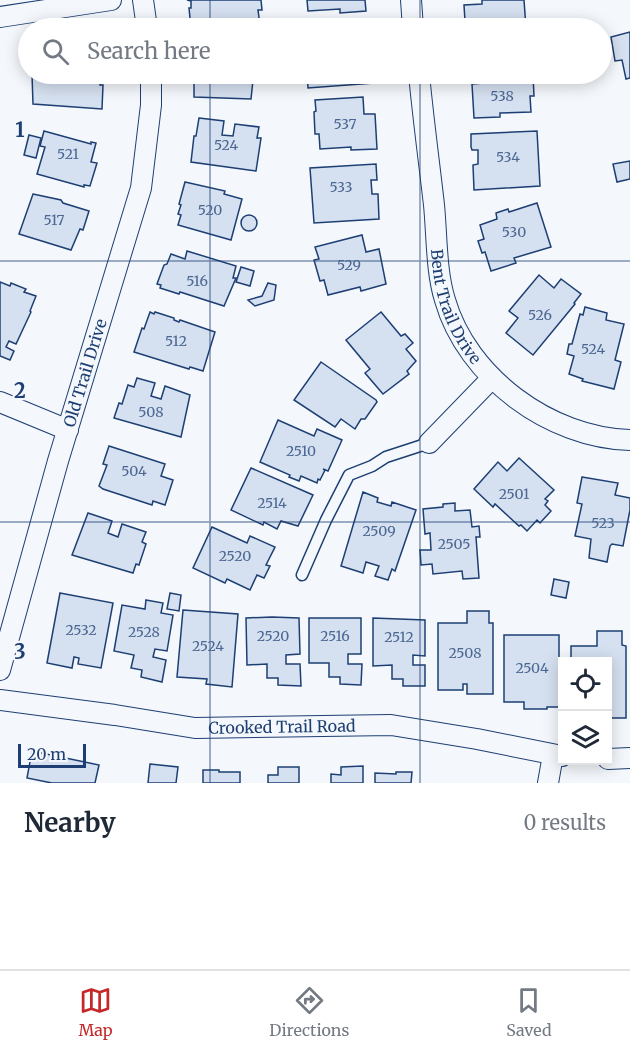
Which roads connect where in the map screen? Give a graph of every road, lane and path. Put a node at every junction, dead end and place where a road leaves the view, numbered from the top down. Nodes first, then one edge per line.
1 (111, 0) edge
2 (144, 0) edge
3 (411, 0) edge
4 (0, 18) edge
5 (146, 18) edge
6 (412, 18) edge
7 (151, 84) edge
8 (420, 84) edge
9 (492, 378) junction
10 (0, 402) edge
11 (68, 430) junction
12 (630, 440) edge
13 (429, 443) joint
14 (302, 575) dead end
15 (0, 670) edge
16 (0, 700) edge
17 (558, 756) edge
18 (630, 758) edge
19 (612, 759) edge
20 (548, 783) edge

1 - 4 street
2 - 5 street
3 - 6 street
7 - 11 street, Old Trail Drive
8 - 9 street, Bent Trail Drive
9 - 12 street, Bent Trail Drive
9 - 13 street
10 - 11 street
11 - 15 street, Old Trail Drive
13 - 14 lane
16 - 17 street, Crooked Trail Road
17 - 20 street
18 - 19 street

